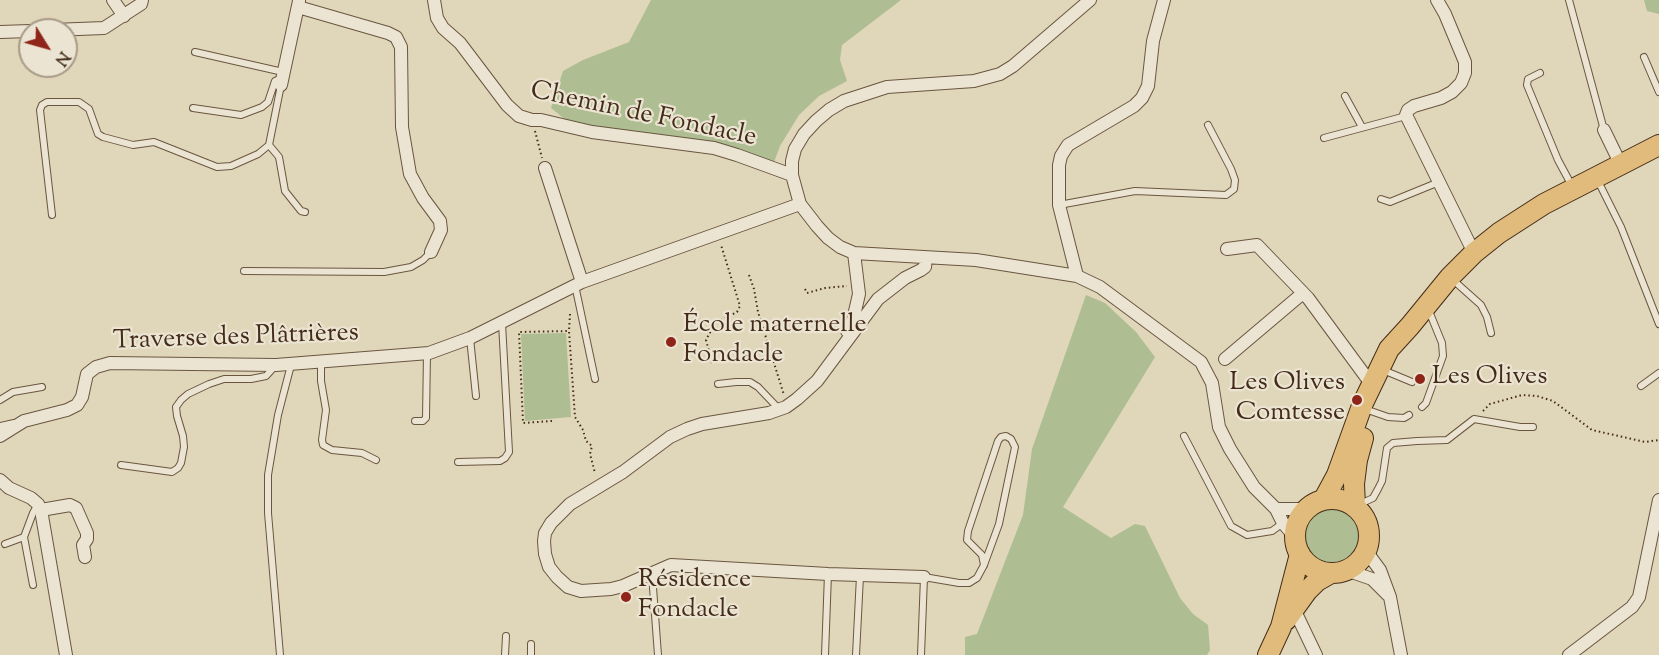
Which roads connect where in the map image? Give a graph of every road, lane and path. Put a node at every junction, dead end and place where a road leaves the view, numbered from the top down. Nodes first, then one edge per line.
1 (113, 0) edge
2 (142, 0) edge
3 (434, 0) edge
4 (1090, 0) edge
5 (1164, 0) edge
6 (1437, 0) edge
7 (1569, 0) edge
8 (298, 3) edge
9 (124, 16) junction
10 (78, 29) edge
11 (18, 31) edge
12 (0, 32) edge
13 (195, 52) dead end
14 (1644, 57) dead end
15 (1540, 73) dead end
16 (283, 78) junction
17 (1659, 92) edge
18 (1345, 96) dead end
19 (193, 108) dead end
20 (1406, 116) junction
21 (532, 120) junction
22 (1208, 125) dead end
23 (1362, 127) junction
24 (1604, 130) joint
25 (1324, 138) dead end
26 (269, 145) junction
27 (1659, 146) edge
28 (1621, 165) junction
29 (545, 168) joint
30 (792, 175) junction
31 (1597, 178) junction
32 (1439, 182) junction
33 (1574, 189) junction
34 (1381, 200) dead end
35 (800, 204) junction
36 (1059, 205) junction
37 (305, 212) dead end
38 (52, 214) dead end
39 (718, 233) junction
40 (1227, 249) dead end
41 (432, 252) joint
42 (854, 253) junction
43 (1474, 253) junction
44 (926, 258) junction
45 (244, 271) dead end
46 (857, 273) junction
47 (749, 275) dead end
48 (1077, 276) junction
49 (1450, 277) junction
50 (575, 285) junction
51 (805, 289) dead end
52 (1303, 293) junction
53 (1427, 306) junction
54 (502, 323) junction
55 (1659, 324) edge
56 (569, 331) junction
57 (1491, 333) dead end
58 (470, 338) junction
59 (427, 353) junction
60 (1225, 359) dead end
61 (832, 360) junction
62 (321, 361) junction
63 (292, 363) junction
64 (712, 363) dead end
65 (276, 365) junction
66 (1659, 373) edge
67 (1381, 376) junction
68 (595, 379) dead end
69 (1412, 382) dead end
70 (718, 384) dead end
71 (1641, 386) dead end
72 (42, 387) dead end
73 (1422, 387) dead end
74 (1430, 392) junction
75 (476, 396) dead end
76 (0, 400) edge
77 (1422, 407) dead end
78 (778, 408) junction
79 (1367, 409) junction
80 (1408, 416) dead end
81 (1474, 419) junction
82 (24, 421) junction
83 (552, 421) dead end
84 (414, 422) dead end
85 (0, 426) edge
86 (1533, 427) dead end
87 (0, 436) edge
88 (1184, 436) dead end
89 (1659, 440) edge
90 (376, 460) dead end
91 (459, 462) dead end
92 (121, 465) dead end
93 (0, 480) edge
94 (599, 487) junction
95 (1324, 500) junction
96 (1659, 500) edge
97 (1355, 506) junction
98 (39, 507) junction
99 (1276, 509) junction
100 (1306, 509) junction
101 (24, 537) junction
102 (1292, 538) junction
103 (5, 544) dead end
104 (1366, 550) junction
105 (85, 557) dead end
106 (984, 565) junction
107 (1339, 572) junction
108 (652, 573) junction
109 (828, 574) junction
110 (860, 576) junction
111 (924, 577) junction
112 (33, 585) dead end
113 (1390, 597) junction
114 (1294, 609) junction
115 (1281, 627) junction
116 (506, 636) dead end
117 (531, 644) dead end
118 (66, 655) edge
119 (280, 655) edge
120 (505, 655) edge
121 (531, 655) edge
122 (658, 655) edge
123 (825, 655) edge
124 (856, 655) edge
125 (921, 655) edge
126 (1268, 655) edge
127 (1316, 655) edge
128 (1401, 655) edge
129 (1569, 655) edge

1 - 9 street
2 - 9 street
3 - 21 street, Chemin de Fondacle
4 - 30 street
5 - 36 street
6 - 20 street
7 - 24 lane
8 - 16 street
8 - 41 street
9 - 10 street
11 - 12 street
13 - 16 lane
14 - 17 lane
15 - 33 lane
16 - 19 lane
16 - 26 lane
18 - 23 lane
20 - 23 lane
20 - 32 street
21 - 29 path
21 - 30 street, Chemin de Fondacle
22 - 36 lane
23 - 25 lane
24 - 28 street
26 - 37 lane
26 - 38 lane
27 - 28 main road
28 - 31 main road
29 - 50 street
30 - 35 street
31 - 33 main road
31 - 55 lane
32 - 34 lane
32 - 43 street
33 - 43 main road
35 - 39 street, Traverse des Plâtrières
35 - 42 street
36 - 48 street
39 - 50 street, Traverse des Plâtrières
39 - 64 path
40 - 52 street
41 - 45 lane
42 - 44 street
42 - 46 street
43 - 49 main road
44 - 48 street
44 - 61 street
46 - 51 path
46 - 61 street
47 - 78 path
48 - 99 street
49 - 53 main road
49 - 57 lane
50 - 54 street, Traverse des Plâtrières
50 - 56 path
50 - 68 lane
52 - 60 street
52 - 67 street
53 - 67 main road
53 - 74 lane
54 - 58 street, Traverse des Plâtrières
54 - 91 lane
56 - 83 path
56 - 94 path
58 - 59 street, Traverse des Plâtrières
58 - 75 lane
59 - 62 street, Traverse des Plâtrières
59 - 84 lane
61 - 78 street
62 - 63 street, Traverse des Plâtrières
62 - 90 lane
63 - 65 street, Traverse des Plâtrières
63 - 119 lane
65 - 82 street, Traverse des Plâtrières
65 - 92 lane
66 - 71 lane
67 - 69 lane
67 - 79 main road
70 - 78 lane
72 - 76 lane
73 - 74 lane
74 - 77 lane
78 - 94 street
79 - 80 lane
79 - 95 main road
79 - 97 main road
81 - 86 lane
81 - 89 path
81 - 97 lane
82 - 85 lane
82 - 87 street, Traverse des Plâtrières
88 - 102 lane
93 - 98 street
94 - 108 street
95 - 97 main road
95 - 100 main road
96 - 129 street
97 - 104 main road
98 - 101 lane
98 - 105 street
98 - 118 street
99 - 100 street
99 - 102 street
100 - 102 main road
101 - 103 lane
101 - 112 lane
102 - 107 main road
102 - 115 main road
104 - 107 main road
104 - 113 street
106 - 106 lane
106 - 111 lane
107 - 113 street
107 - 114 main road
108 - 109 street
108 - 122 lane
109 - 110 street
109 - 123 lane
110 - 111 street
110 - 124 lane
111 - 125 lane
113 - 128 street
114 - 115 main road
114 - 127 street
115 - 126 main road
116 - 120 lane
117 - 121 lane

